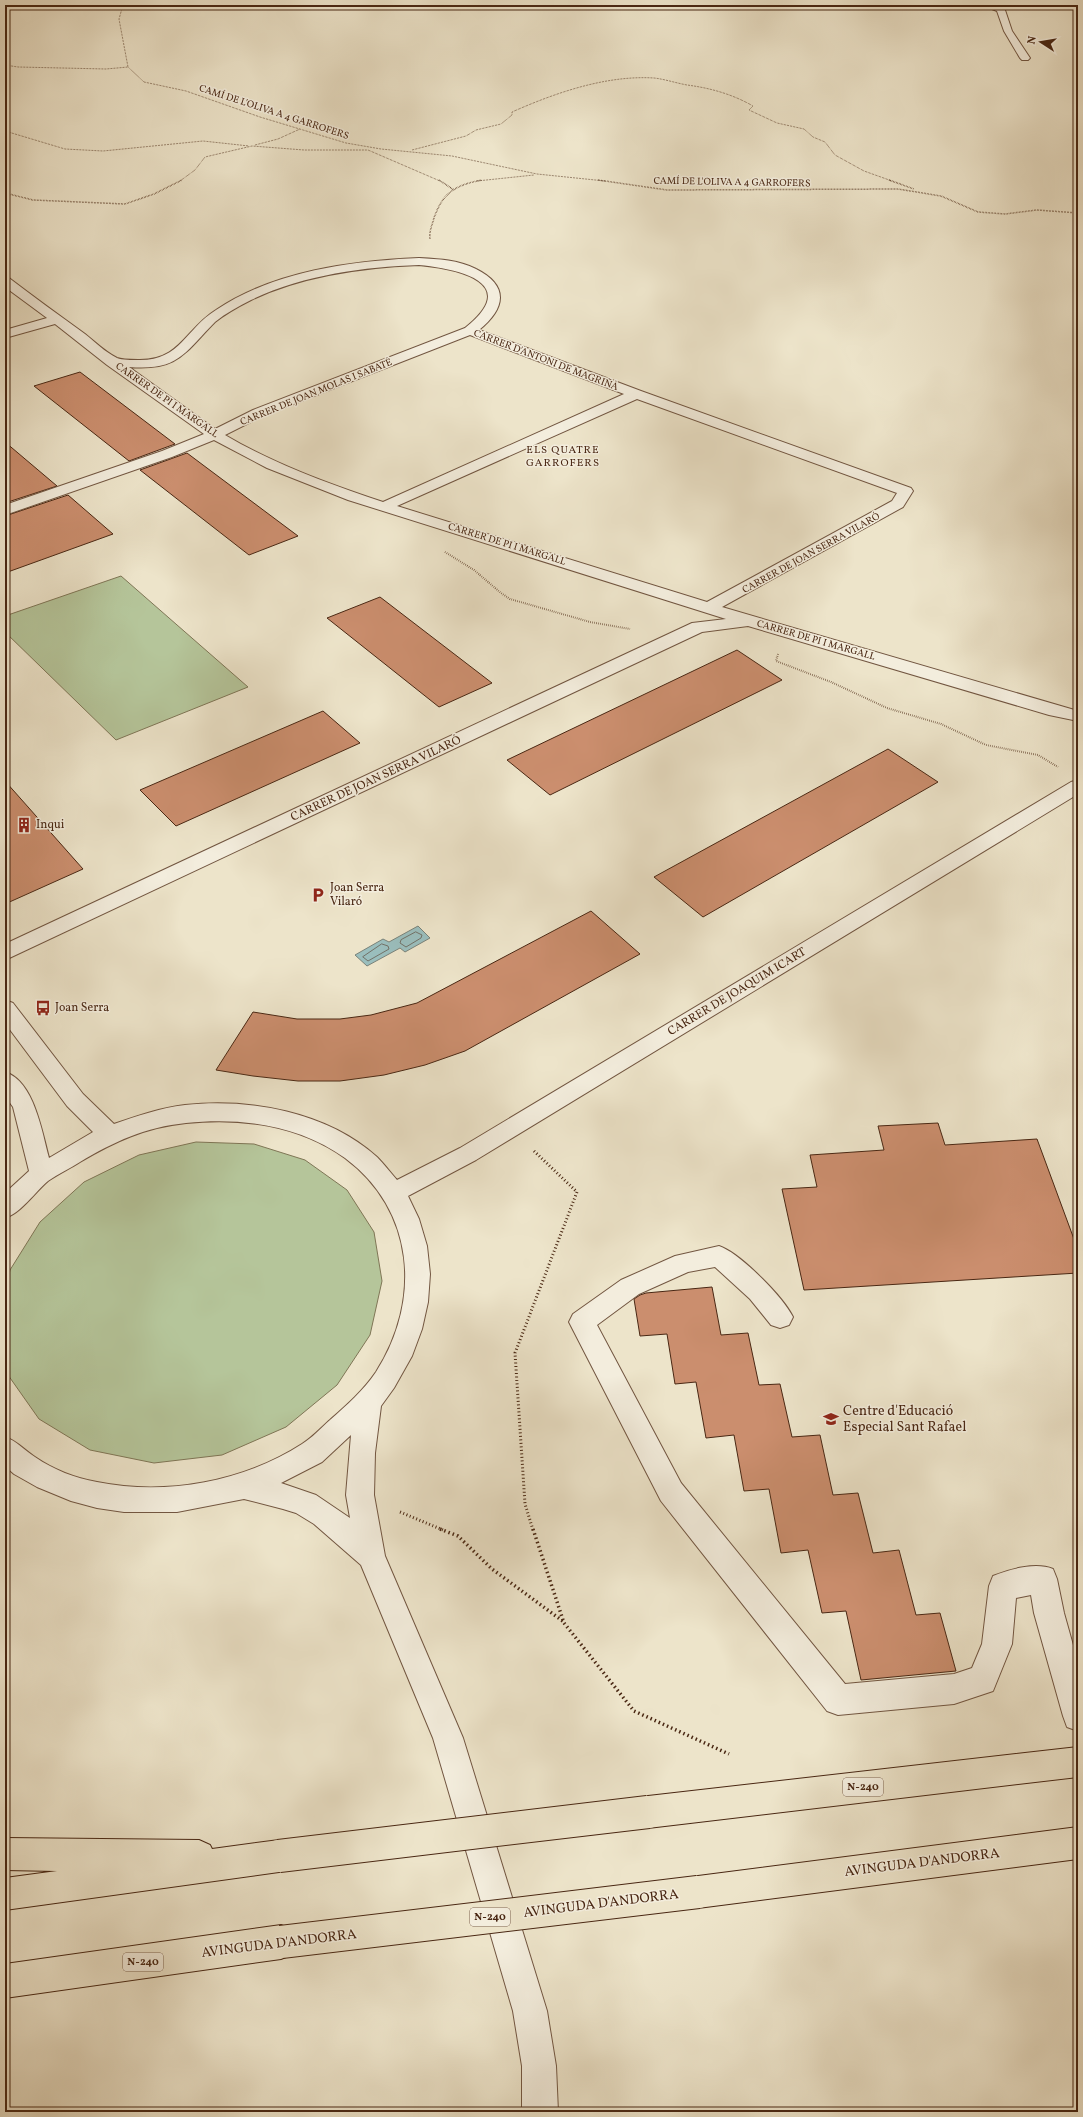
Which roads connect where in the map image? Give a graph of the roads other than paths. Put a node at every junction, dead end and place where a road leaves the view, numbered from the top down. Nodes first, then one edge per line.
1 (986, 5) edge
2 (1025, 58) dead end
3 (5, 281) edge
4 (56, 320) junction
5 (470, 332) junction
6 (5, 334) edge
7 (112, 362) junction
8 (636, 394) junction
9 (213, 435) junction
10 (906, 491) joint
11 (386, 506) junction
12 (5, 510) edge
13 (710, 608) junction
14 (752, 622) junction
15 (1055, 711) junction
16 (1078, 716) edge
17 (1078, 728) edge
18 (1078, 786) edge
19 (5, 953) edge
20 (5, 1008) edge
21 (5, 1080) edge
22 (110, 1134) junction
23 (41, 1174) junction
24 (393, 1193) junction
25 (5, 1208) edge
26 (780, 1317) dead end
27 (368, 1404) junction
28 (8, 1456) edge
29 (243, 1486) junction
30 (371, 1556) junction
31 (1078, 1716) edge
32 (1078, 1762) edge
33 (1078, 1843) edge
34 (5, 1854) edge
35 (278, 1856) junction
36 (5, 1894) edge
37 (5, 1981) edge
38 (540, 2112) edge

1 - 2 street
3 - 4 street, CARRER DE PI I MARGALL
4 - 6 street
4 - 7 street, CARRER DE PI I MARGALL
5 - 7 street, CARRER D'ANTONI DE MAGRIÑÀ
5 - 8 street, CARRER D'ANTONI DE MAGRIÑÀ
5 - 9 street, CARRER DE JOAN MOLAS I SABATÉ
7 - 9 street, CARRER DE PI I MARGALL
8 - 10 street, CARRER D'ANTONI DE MAGRIÑÀ
8 - 11 street
9 - 11 street, CARRER DE PI I MARGALL
9 - 12 street, CARRER DE JOAN MOLAS I SABATÉ
10 - 13 street, CARRER DE JOAN SERRA VILARÓ
11 - 13 street, CARRER DE PI I MARGALL
13 - 14 street, CARRER DE PI I MARGALL
14 - 15 street, CARRER DE PI I MARGALL
14 - 19 street, CARRER DE JOAN SERRA VILARÓ
15 - 16 street, CARRER DE PI I MARGALL
15 - 17 street, CARRER DE PI I MARGALL
18 - 24 street, CARRER DE JOAQUIM ICART
20 - 22 street
21 - 23 street
22 - 23 street
22 - 24 street
23 - 25 street
24 - 27 street
26 - 31 street
27 - 29 street
27 - 30 street
28 - 29 street
29 - 30 street
30 - 38 street
32 - 35 highway, N-240, bridge
33 - 37 highway, AVINGUDA D'ANDORRA / N-240, bridge
34 - 35 highway
35 - 36 highway, N-240

